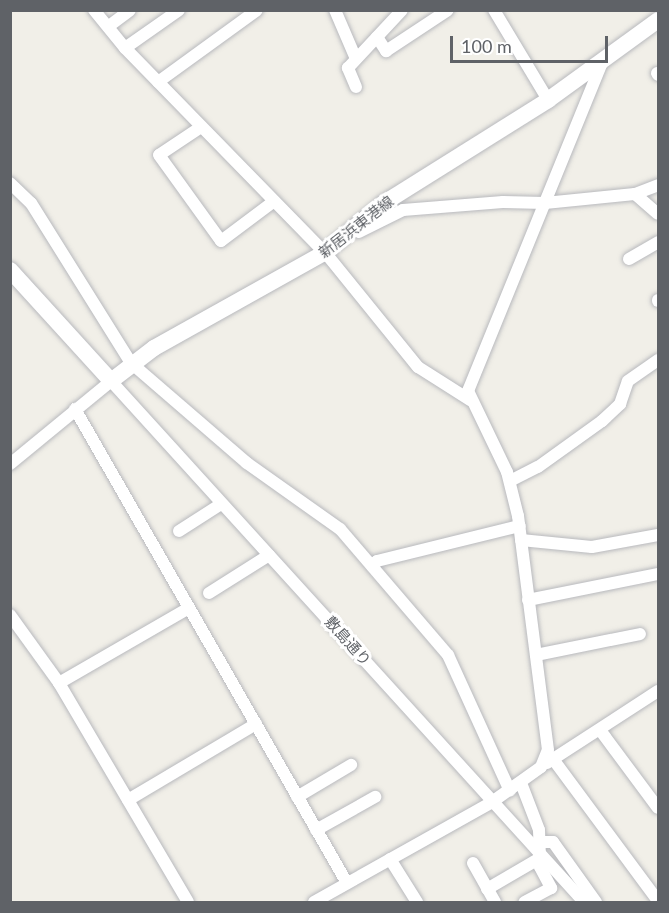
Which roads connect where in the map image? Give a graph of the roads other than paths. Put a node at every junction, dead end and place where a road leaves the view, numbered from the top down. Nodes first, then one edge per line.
1 (94, 10) edge
2 (130, 10) edge
3 (179, 10) edge
4 (257, 10) edge
5 (335, 10) edge
6 (402, 10) edge
7 (448, 10) edge
8 (494, 10) edge
9 (658, 20) edge
10 (109, 26) junction
11 (377, 37) junction
12 (125, 48) junction
13 (356, 59) junction
14 (602, 62) junction
15 (158, 82) junction
16 (356, 87) dead end
17 (548, 100) junction
18 (201, 127) junction
19 (10, 183) edge
20 (658, 185) edge
21 (635, 194) junction
22 (273, 202) junction
23 (545, 203) junction
24 (658, 214) edge
25 (658, 242) edge
26 (326, 255) junction
27 (629, 259) dead end
28 (10, 270) edge
29 (658, 360) edge
30 (131, 363) junction
31 (111, 381) junction
32 (470, 400) junction
33 (75, 409) junction
34 (10, 464) edge
35 (510, 481) junction
36 (221, 504) junction
37 (520, 526) junction
38 (179, 531) dead end
39 (658, 535) edge
40 (521, 540) junction
41 (269, 555) junction
42 (372, 566) junction
43 (658, 574) edge
44 (209, 593) dead end
45 (528, 600) junction
46 (189, 608) junction
47 (10, 615) edge
48 (640, 634) dead end
49 (536, 655) junction
50 (59, 683) junction
51 (658, 691) edge
52 (256, 724) junction
53 (600, 730) junction
54 (553, 759) junction
55 (351, 765) dead end
56 (541, 766) junction
57 (521, 783) junction
58 (510, 791) junction
59 (297, 797) junction
60 (375, 797) dead end
61 (128, 800) junction
62 (492, 802) junction
63 (658, 808) edge
64 (316, 830) junction
65 (541, 842) junction
66 (542, 857) junction
67 (390, 859) junction
68 (472, 863) dead end
69 (347, 883) junction
70 (488, 890) junction
71 (658, 901) edge
72 (188, 903) edge
73 (314, 903) edge
74 (417, 903) edge
75 (495, 903) edge
76 (525, 903) edge
77 (584, 903) edge
78 (596, 903) edge

1 - 10 street
2 - 10 street
3 - 12 street
4 - 15 street
5 - 13 street
6 - 11 street
7 - 11 street
8 - 17 street
9 - 14 main road, 新居浜東港線
10 - 12 street
11 - 13 street
12 - 15 street
13 - 16 street
14 - 17 main road, 新居浜東港線
14 - 23 street
15 - 18 street
17 - 26 main road, 新居浜東港線
18 - 22 street
18 - 22 street
19 - 30 street
20 - 21 street
21 - 23 street
21 - 24 street
22 - 26 street
23 - 26 street
23 - 32 street
25 - 27 street
26 - 30 main road, 新居浜東港線
26 - 32 street
28 - 31 main road
29 - 35 street
30 - 31 main road, 新居浜東港線
30 - 42 street
31 - 33 street
31 - 36 street, 敷島通り
32 - 35 street
33 - 34 street
33 - 46 street
35 - 37 street
36 - 38 street
36 - 41 street, 敷島通り
37 - 40 street
37 - 42 street
39 - 40 street
40 - 45 street
41 - 44 street
41 - 62 street, 敷島通り
42 - 58 street
43 - 45 street
45 - 49 street
46 - 50 street
46 - 52 street
47 - 50 street
48 - 49 street
49 - 56 street
50 - 61 street
51 - 53 street
52 - 59 street
52 - 61 street
53 - 54 street
53 - 63 street
54 - 56 street
54 - 71 street
55 - 59 street
56 - 57 street
57 - 58 street
57 - 65 street
58 - 62 street
59 - 64 street
60 - 64 street
61 - 72 street
62 - 66 street, 敷島通り
62 - 67 street
64 - 69 street
65 - 66 street
65 - 78 street
66 - 70 street
66 - 76 street
66 - 77 street, 敷島通り
67 - 69 street
67 - 74 street
68 - 70 street
69 - 73 street
70 - 75 street

